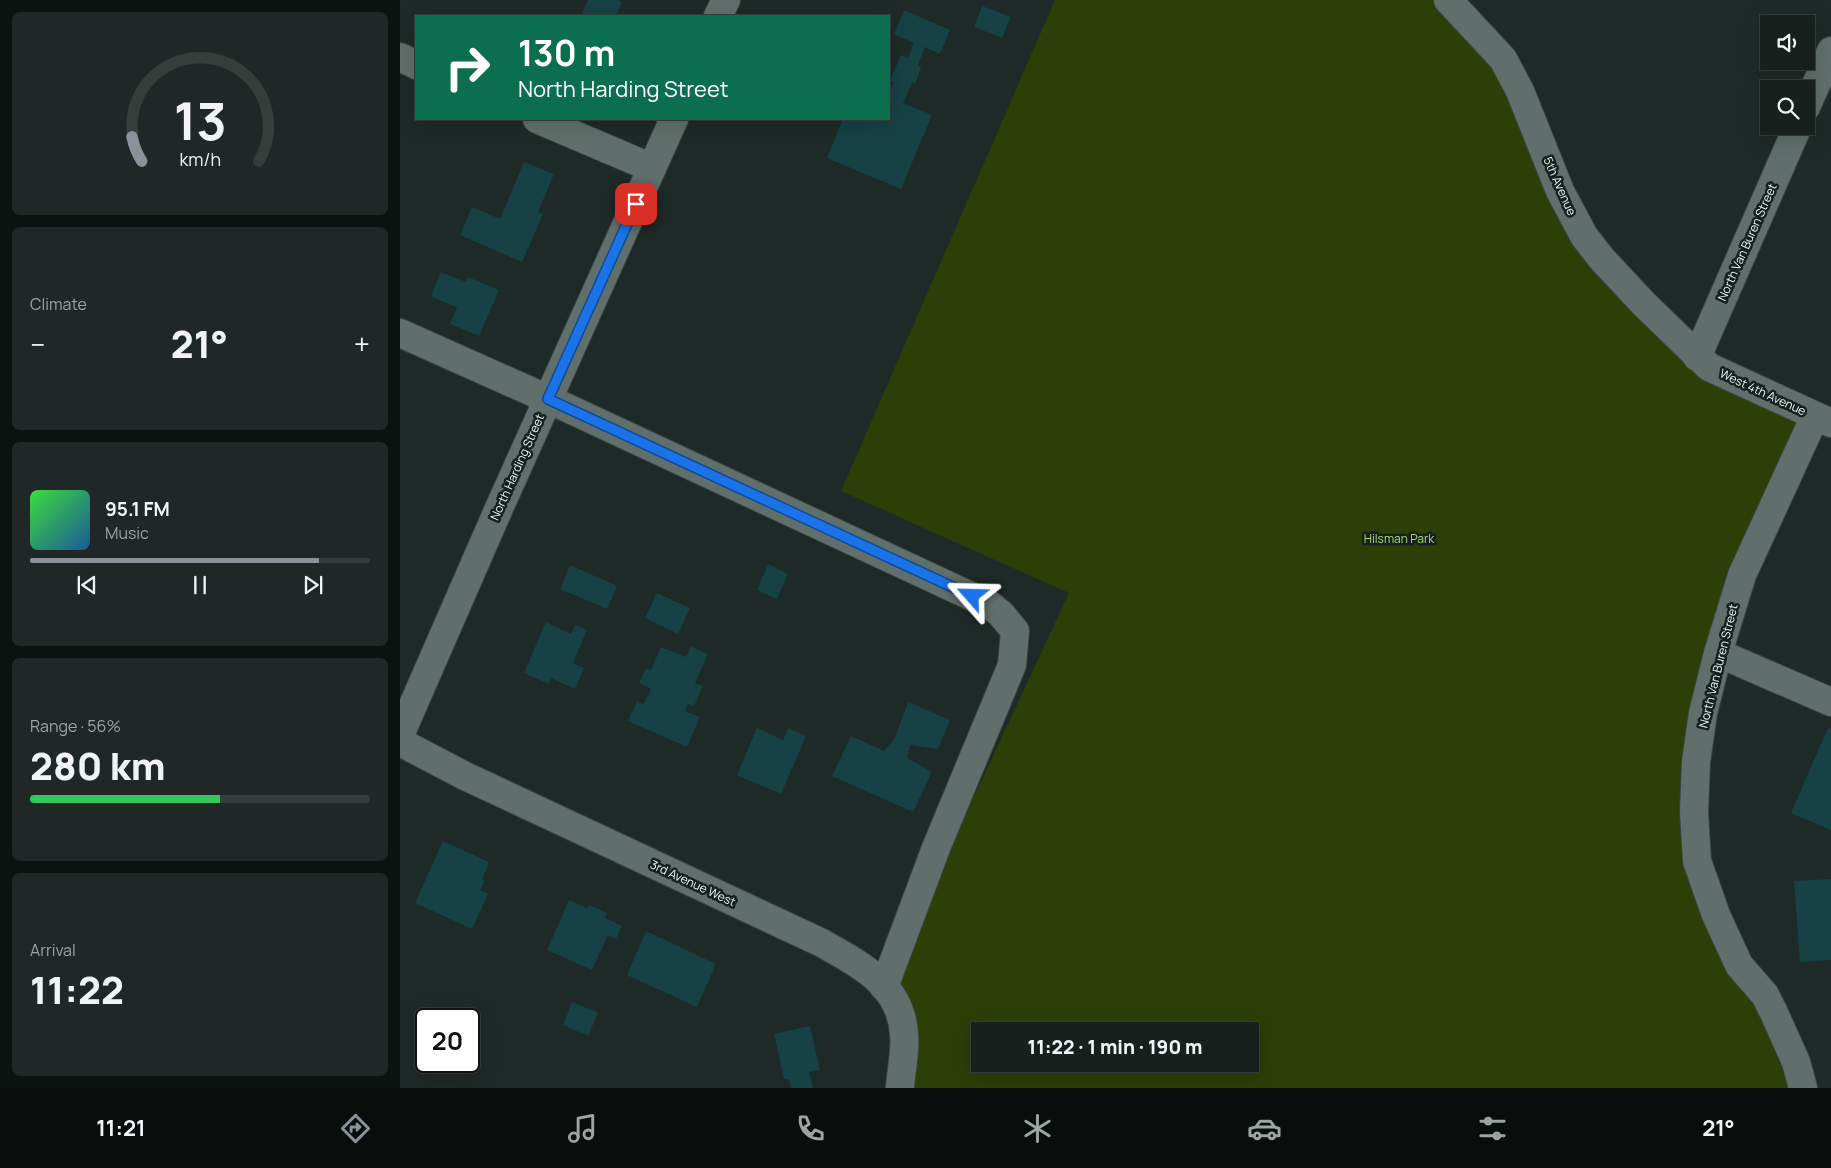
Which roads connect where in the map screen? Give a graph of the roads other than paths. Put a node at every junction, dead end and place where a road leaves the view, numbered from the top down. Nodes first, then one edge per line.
1 (726, 0) edge
2 (1448, 0) edge
3 (718, 15) edge
4 (1831, 51) edge
5 (400, 57) edge
6 (415, 64) edge
7 (1815, 87) edge
8 (539, 120) edge
9 (674, 120) edge
10 (1794, 135) edge
11 (652, 168) junction
12 (400, 333) edge
13 (1697, 357) junction
14 (548, 399) junction
15 (1823, 419) edge
16 (1718, 653) junction
17 (1831, 702) edge
18 (400, 735) edge
19 (400, 742) edge
20 (884, 987) junction
21 (900, 1088) edge
22 (1803, 1088) edge

1 - 3 street
2 - 13 street, 5th Avenue
4 - 7 street
5 - 6 street
8 - 11 street
9 - 11 street, North Harding Street
10 - 13 street, North Van Buren Street
11 - 14 street, North Harding Street
12 - 14 street
13 - 15 street, West 4th Avenue
14 - 18 street, North Harding Street
14 - 20 street
15 - 16 street, North Van Buren Street
16 - 17 street
16 - 22 street, North Van Buren Street
19 - 20 street, 3rd Avenue West
20 - 21 street, 3rd Avenue West

